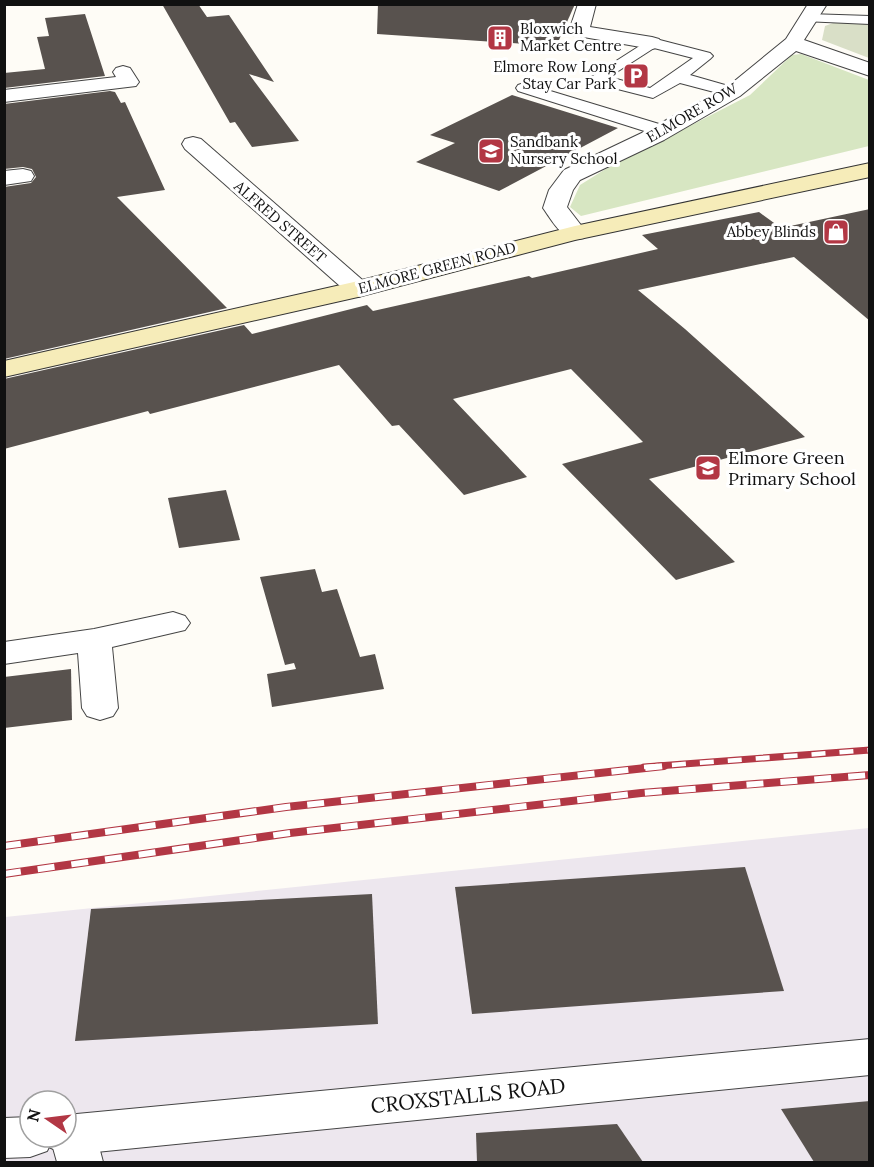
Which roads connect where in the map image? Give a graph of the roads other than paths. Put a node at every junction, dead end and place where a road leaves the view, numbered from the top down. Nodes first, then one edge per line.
1 (587, 4) edge
2 (813, 11) edge
3 (870, 20) edge
4 (652, 43) junction
5 (793, 43) junction
6 (870, 70) edge
7 (123, 72) dead end
8 (678, 77) junction
9 (524, 88) dead end
10 (733, 92) junction
11 (4, 96) edge
12 (663, 131) junction
13 (193, 153) dead end
14 (870, 170) edge
15 (575, 233) junction
16 (358, 289) junction
17 (4, 369) edge
18 (173, 623) dead end
19 (94, 640) junction
20 (4, 652) edge
21 (100, 708) dead end
22 (870, 1057) edge
23 (78, 1140) edge

1 - 4 street
2 - 3 lane
2 - 5 street, ELMORE ROW
4 - 8 lane
4 - 8 lane
5 - 6 street
5 - 10 street, ELMORE ROW
7 - 11 street
8 - 10 lane
9 - 12 lane
10 - 12 street, ELMORE ROW
12 - 15 street, ELMORE ROW
13 - 16 street, ALFRED STREET
14 - 15 main road, ELMORE GREEN ROAD
15 - 16 main road, ELMORE GREEN ROAD
16 - 17 main road, ELMORE GREEN ROAD
18 - 19 street
19 - 20 street
19 - 21 street
22 - 23 street, CROXSTALLS ROAD

